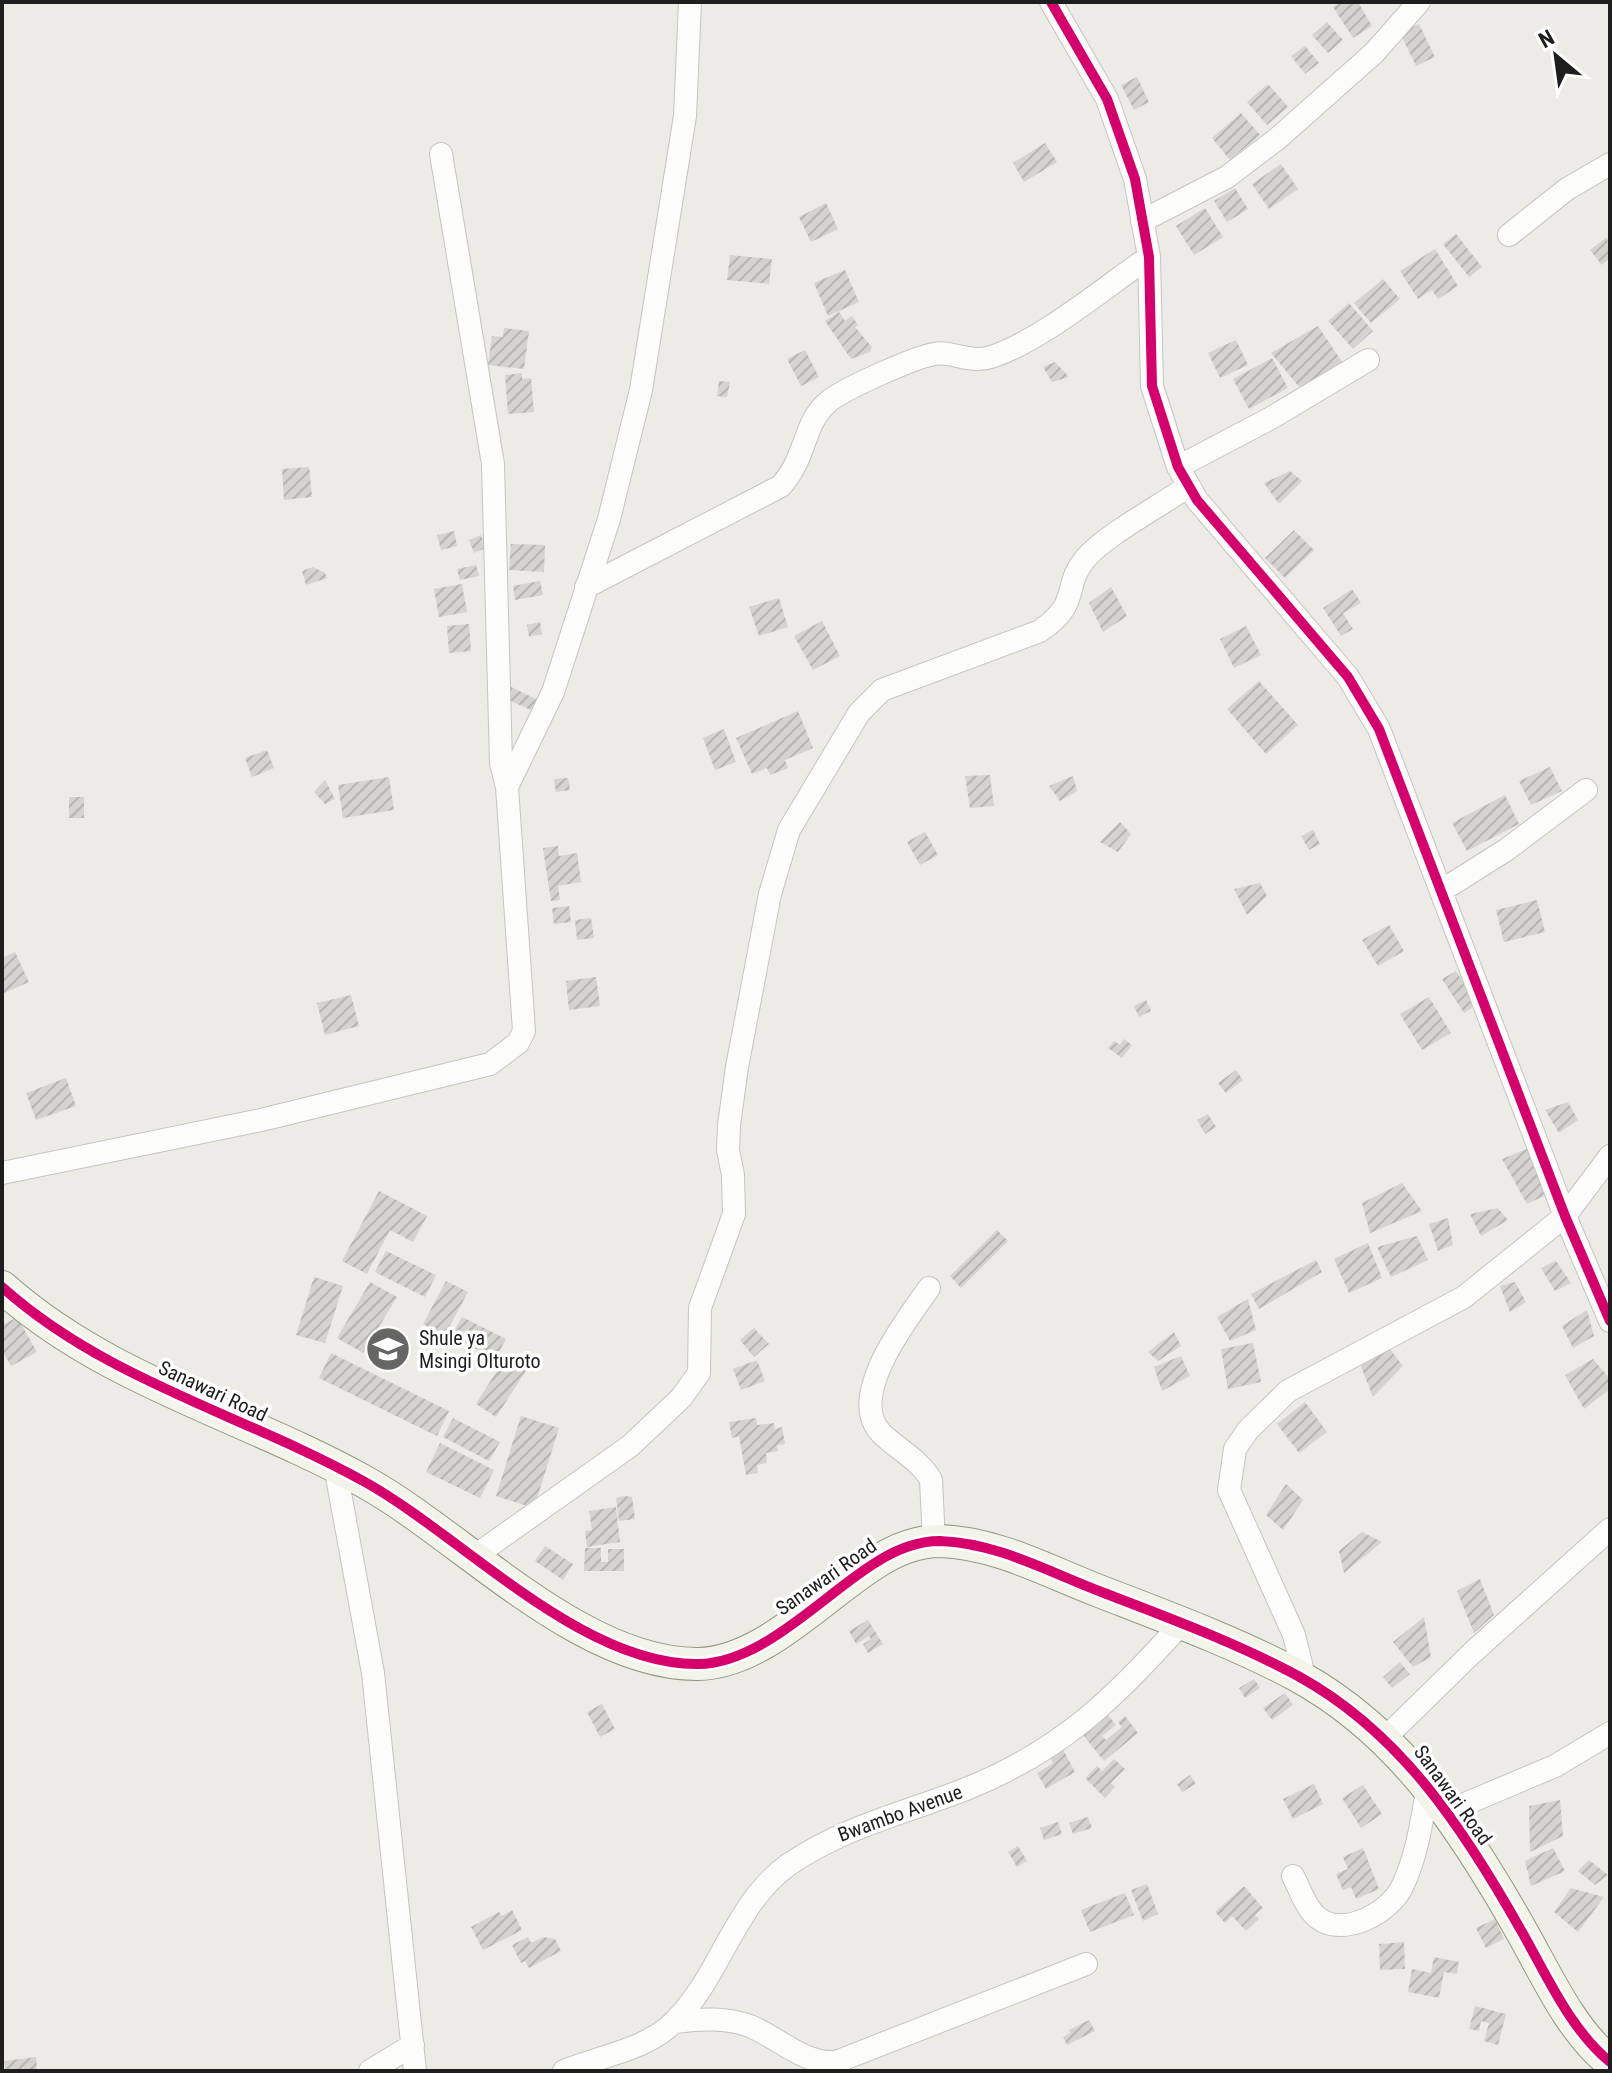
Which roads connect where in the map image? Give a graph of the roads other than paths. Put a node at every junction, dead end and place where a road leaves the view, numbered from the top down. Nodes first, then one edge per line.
1 (690, 2) edge
2 (1051, 2) edge
3 (1419, 2) edge
4 (441, 154) dead end
5 (1610, 164) edge
6 (1142, 221) junction
7 (1509, 235) dead end
8 (1149, 257) junction
9 (1368, 360) dead end
10 (1178, 467) junction
11 (1187, 487) junction
12 (586, 587) junction
13 (507, 787) junction
14 (1586, 790) dead end
15 (1441, 891) junction
16 (1610, 1156) edge
17 (2, 1173) edge
18 (1565, 1216) junction
19 (2, 1287) edge
20 (929, 1288) dead end
21 (1610, 1321) edge
22 (335, 1466) junction
23 (1610, 1529) edge
24 (934, 1541) junction
25 (472, 1558) junction
26 (1181, 1624) junction
27 (1305, 1680) junction
28 (1610, 1733) edge
29 (1385, 1738) junction
30 (1437, 1799) junction
31 (1293, 1876) dead end
32 (1086, 1964) dead end
33 (674, 2022) junction
34 (413, 2045) junction
35 (1610, 2062) edge
36 (370, 2071) edge
37 (415, 2071) edge
38 (564, 2071) edge

1 - 12 street
2 - 6 street
3 - 6 street
4 - 13 street
5 - 7 street
6 - 8 street
8 - 10 street
8 - 12 street
9 - 10 street
10 - 11 street
11 - 15 street
11 - 25 street
12 - 13 street
13 - 17 street
14 - 15 street
15 - 18 street
16 - 18 street
18 - 21 street
18 - 27 street
19 - 22 street, Sanawari Road
20 - 24 street
22 - 25 street, Sanawari Road
22 - 34 street
23 - 29 street
24 - 25 street, Sanawari Road
24 - 26 street, Sanawari Road
26 - 27 street, Sanawari Road
26 - 33 street, Bwambo Avenue
27 - 29 street, Sanawari Road
28 - 30 street
29 - 30 street, Sanawari Road
30 - 31 street
30 - 35 street, Sanawari Road
32 - 33 street
33 - 38 street, Bwambo Avenue
34 - 36 street
34 - 37 street

